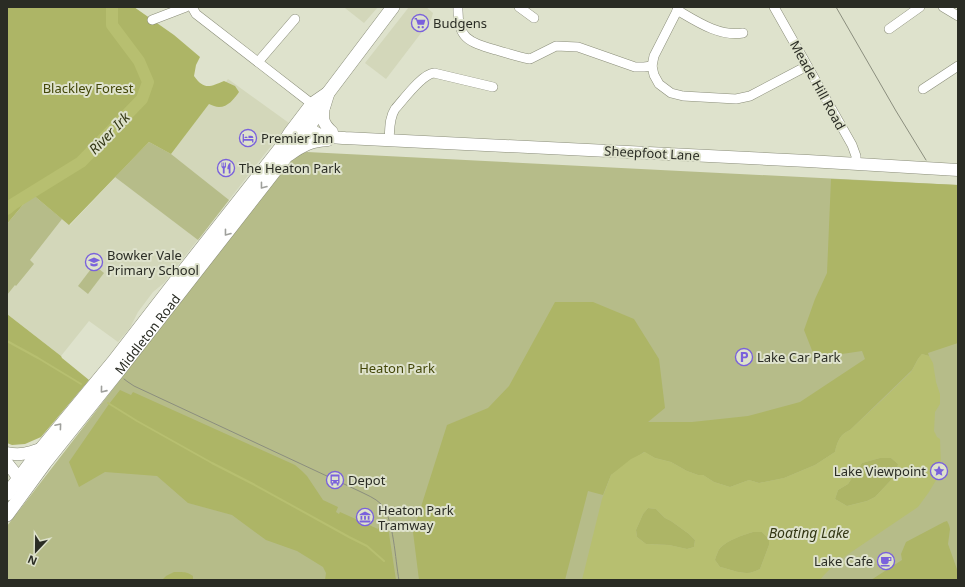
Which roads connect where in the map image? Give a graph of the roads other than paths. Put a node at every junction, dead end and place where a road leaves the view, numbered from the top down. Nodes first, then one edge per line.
1 (186, 7) edge
2 (192, 7) edge
3 (393, 7) edge
4 (458, 7) edge
5 (519, 7) edge
6 (774, 7) edge
7 (920, 7) edge
8 (943, 7) edge
9 (678, 9) edge
10 (958, 16) edge
11 (534, 18) dead end
12 (295, 19) dead end
13 (152, 20) dead end
14 (889, 28) dead end
15 (742, 33) dead end
16 (258, 62) junction
17 (652, 66) junction
18 (807, 66) junction
19 (958, 66) edge
20 (493, 87) dead end
21 (923, 89) dead end
22 (314, 107) junction
23 (309, 126) junction
24 (332, 132) junction
25 (345, 138) junction
26 (389, 140) junction
27 (284, 152) junction
28 (856, 164) junction
29 (958, 170) edge
30 (251, 202) junction
31 (236, 204) junction
32 (41, 449) junction
33 (7, 453) edge
34 (7, 463) edge
35 (45, 463) junction
36 (12, 478) edge
37 (7, 494) edge
38 (10, 511) edge

1 - 13 street
2 - 16 street
3 - 22 highway, Middleton Road
4 - 17 street
5 - 11 street
6 - 18 street, Meade Hill Road
7 - 14 street
8 - 10 street
9 - 15 street
9 - 17 street
12 - 16 street
16 - 22 street
17 - 18 street
18 - 28 street, Meade Hill Road
19 - 21 street
20 - 26 street
22 - 23 highway, Middleton Road
22 - 23 highway
22 - 24 main road
22 - 27 highway, Middleton Road
23 - 24 main road, Sheepfoot Lane
23 - 25 main road, Sheepfoot Lane
23 - 27 highway, Middleton Road
24 - 25 main road, Sheepfoot Lane
25 - 26 main road, Sheepfoot Lane
25 - 27 main road, Sheepfoot Lane
26 - 28 main road, Sheepfoot Lane
27 -> 30 highway, Middleton Road
27 - 31 highway, Middleton Road
28 - 29 main road, Sheepfoot Lane
30 - 31 highway
30 -> 35 highway, Middleton Road
32 -> 31 highway, Middleton Road
32 - 33 main road
32 - 36 highway, Middleton Road
34 - 36 main road
35 - 36 main road
35 - 38 highway, Middleton Road
36 - 37 highway, Middleton Road
36 - 38 main road

